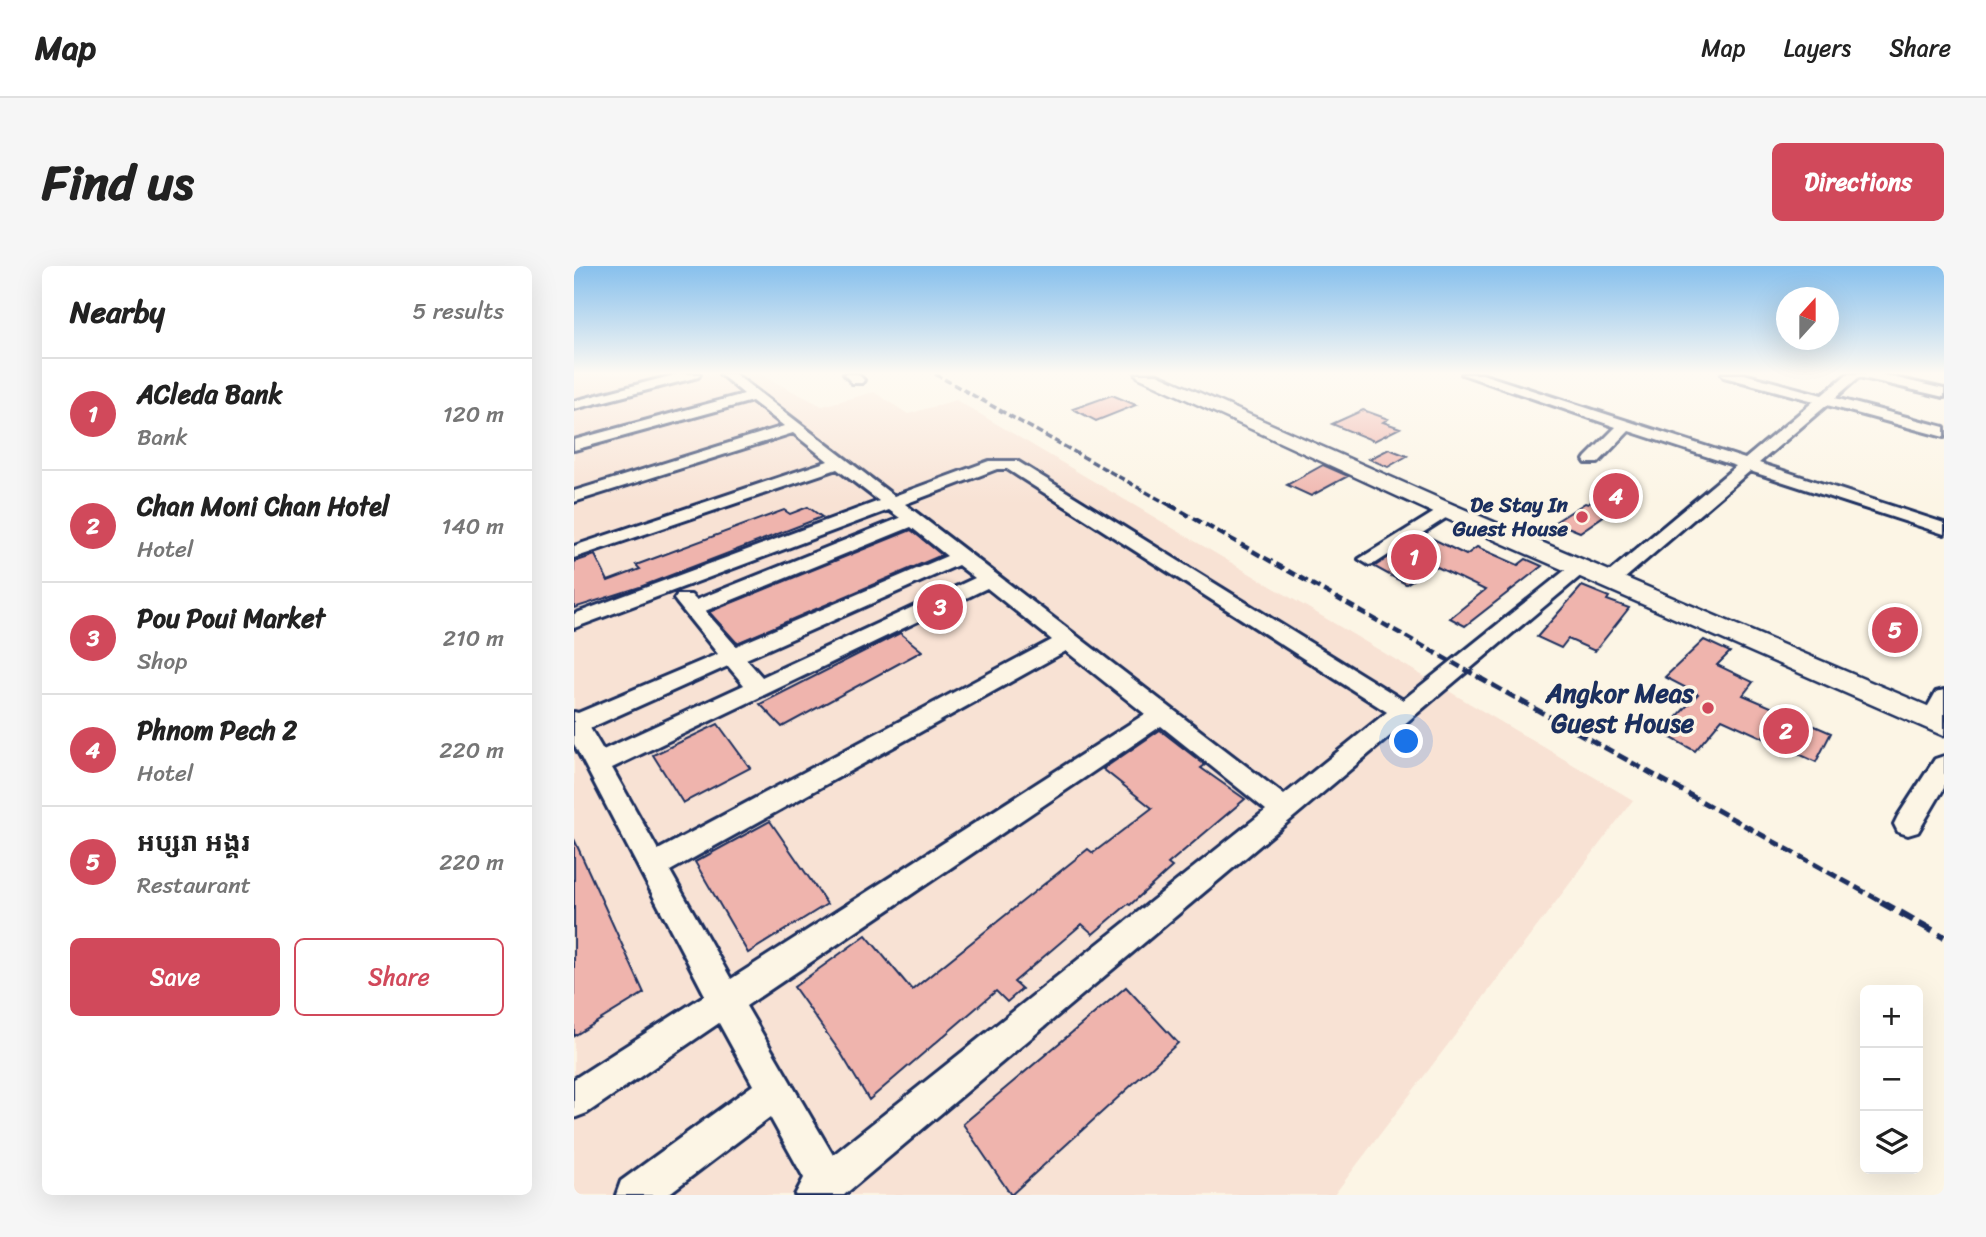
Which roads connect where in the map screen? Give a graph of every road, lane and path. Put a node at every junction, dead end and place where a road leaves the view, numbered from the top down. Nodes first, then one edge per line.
1 (675, 417) edge
2 (785, 417) edge
3 (1240, 417) edge
4 (1599, 417) edge
5 (1805, 417) edge
6 (1890, 417) edge
7 (1625, 426) junction
8 (797, 427) junction
9 (1944, 432) edge
10 (574, 445) edge
11 (1592, 460) dead end
12 (841, 462) junction
13 (1747, 465) junction
14 (574, 497) edge
15 (892, 501) junction
16 (1446, 510) junction
17 (914, 519) junction
18 (1944, 529) edge
19 (787, 541) junction
20 (574, 552) edge
21 (962, 556) junction
22 (1369, 559) dead end
23 (811, 561) junction
24 (1580, 568) junction
25 (990, 579) junction
26 (1610, 581) junction
27 (673, 584) junction
28 (855, 602) junction
29 (692, 609) junction
30 (574, 621) edge
31 (880, 630) junction
32 (1069, 640) junction
33 (731, 656) junction
34 (758, 687) junction
35 (1944, 698) edge
36 (1404, 712) junction
37 (1163, 714) junction
38 (575, 723) edge
39 (1938, 723) edge
40 (597, 764) junction
41 (1944, 766) edge
42 (1285, 810) junction
43 (1908, 824) dead end
44 (652, 866) junction
45 (725, 1001) junction
46 (775, 1091) junction
47 (574, 1100) edge
48 (821, 1190) edge
49 (637, 1194) edge

1 - 10 street
2 - 8 street
3 - 16 main road
4 - 7 street
5 - 13 street
6 - 9 street
7 - 11 street
7 - 13 street
8 - 12 street
8 - 14 street
12 - 15 street
12 - 20 street
13 - 18 street
13 - 26 street
15 - 17 street
15 - 19 street
15 - 36 street
16 - 22 street
16 - 24 main road
17 - 21 street
17 - 23 street
19 - 23 street
19 - 27 street
21 - 25 street
21 - 28 street
23 - 29 street
24 - 26 main road
24 - 36 street
25 - 31 street
25 - 32 street
26 - 39 main road
27 - 29 street
27 - 30 street
28 - 31 street
28 - 33 street
29 - 33 street
31 - 34 street
32 - 37 street
32 - 44 street
33 - 34 street
33 - 38 street
34 - 40 street
35 - 39 street
36 - 42 street
37 - 42 street
37 - 45 street
38 - 40 street
40 - 44 street
41 - 43 street
42 - 48 street
44 - 45 street
45 - 46 street
45 - 47 street
46 - 48 street
46 - 49 street

